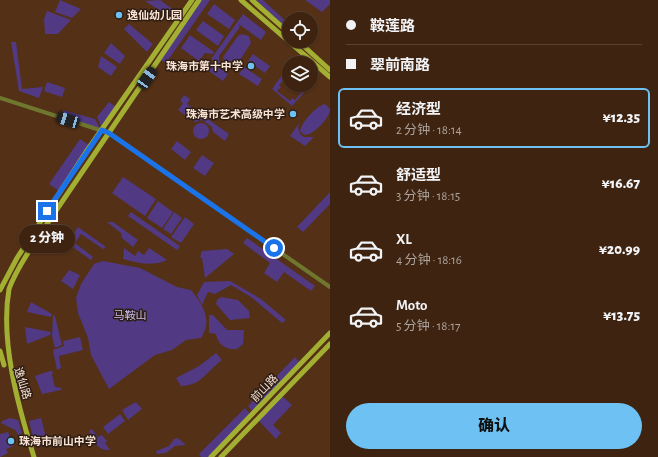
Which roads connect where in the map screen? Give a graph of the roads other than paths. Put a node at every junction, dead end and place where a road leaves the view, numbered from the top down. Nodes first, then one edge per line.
1 (192, 0) edge
2 (199, 0) edge
3 (241, 0) edge
4 (252, 0) edge
5 (282, 27) edge
6 (306, 48) edge
7 (330, 70) edge
8 (330, 77) edge
9 (0, 98) edge
10 (102, 130) junction
11 (109, 133) junction
12 (330, 287) edge
13 (0, 289) edge
14 (3, 302) edge
15 (2, 313) edge
16 (330, 333) edge
17 (330, 344) edge
18 (0, 351) edge
19 (31, 457) edge
20 (34, 457) edge
21 (211, 457) edge
22 (221, 457) edge

1 - 10 main road
2 - 11 main road, 逸仙路
3 - 8 main road
4 - 5 main road
6 - 7 main road
9 - 10 street
10 - 11 street
10 - 13 main road
11 - 12 street
11 - 14 main road, 逸仙路
14 - 15 main road, 逸仙路
15 - 20 main road, 逸仙路
16 - 21 main road, 前山路
17 - 22 main road, 前山路
18 - 19 main road, 逸仙路

